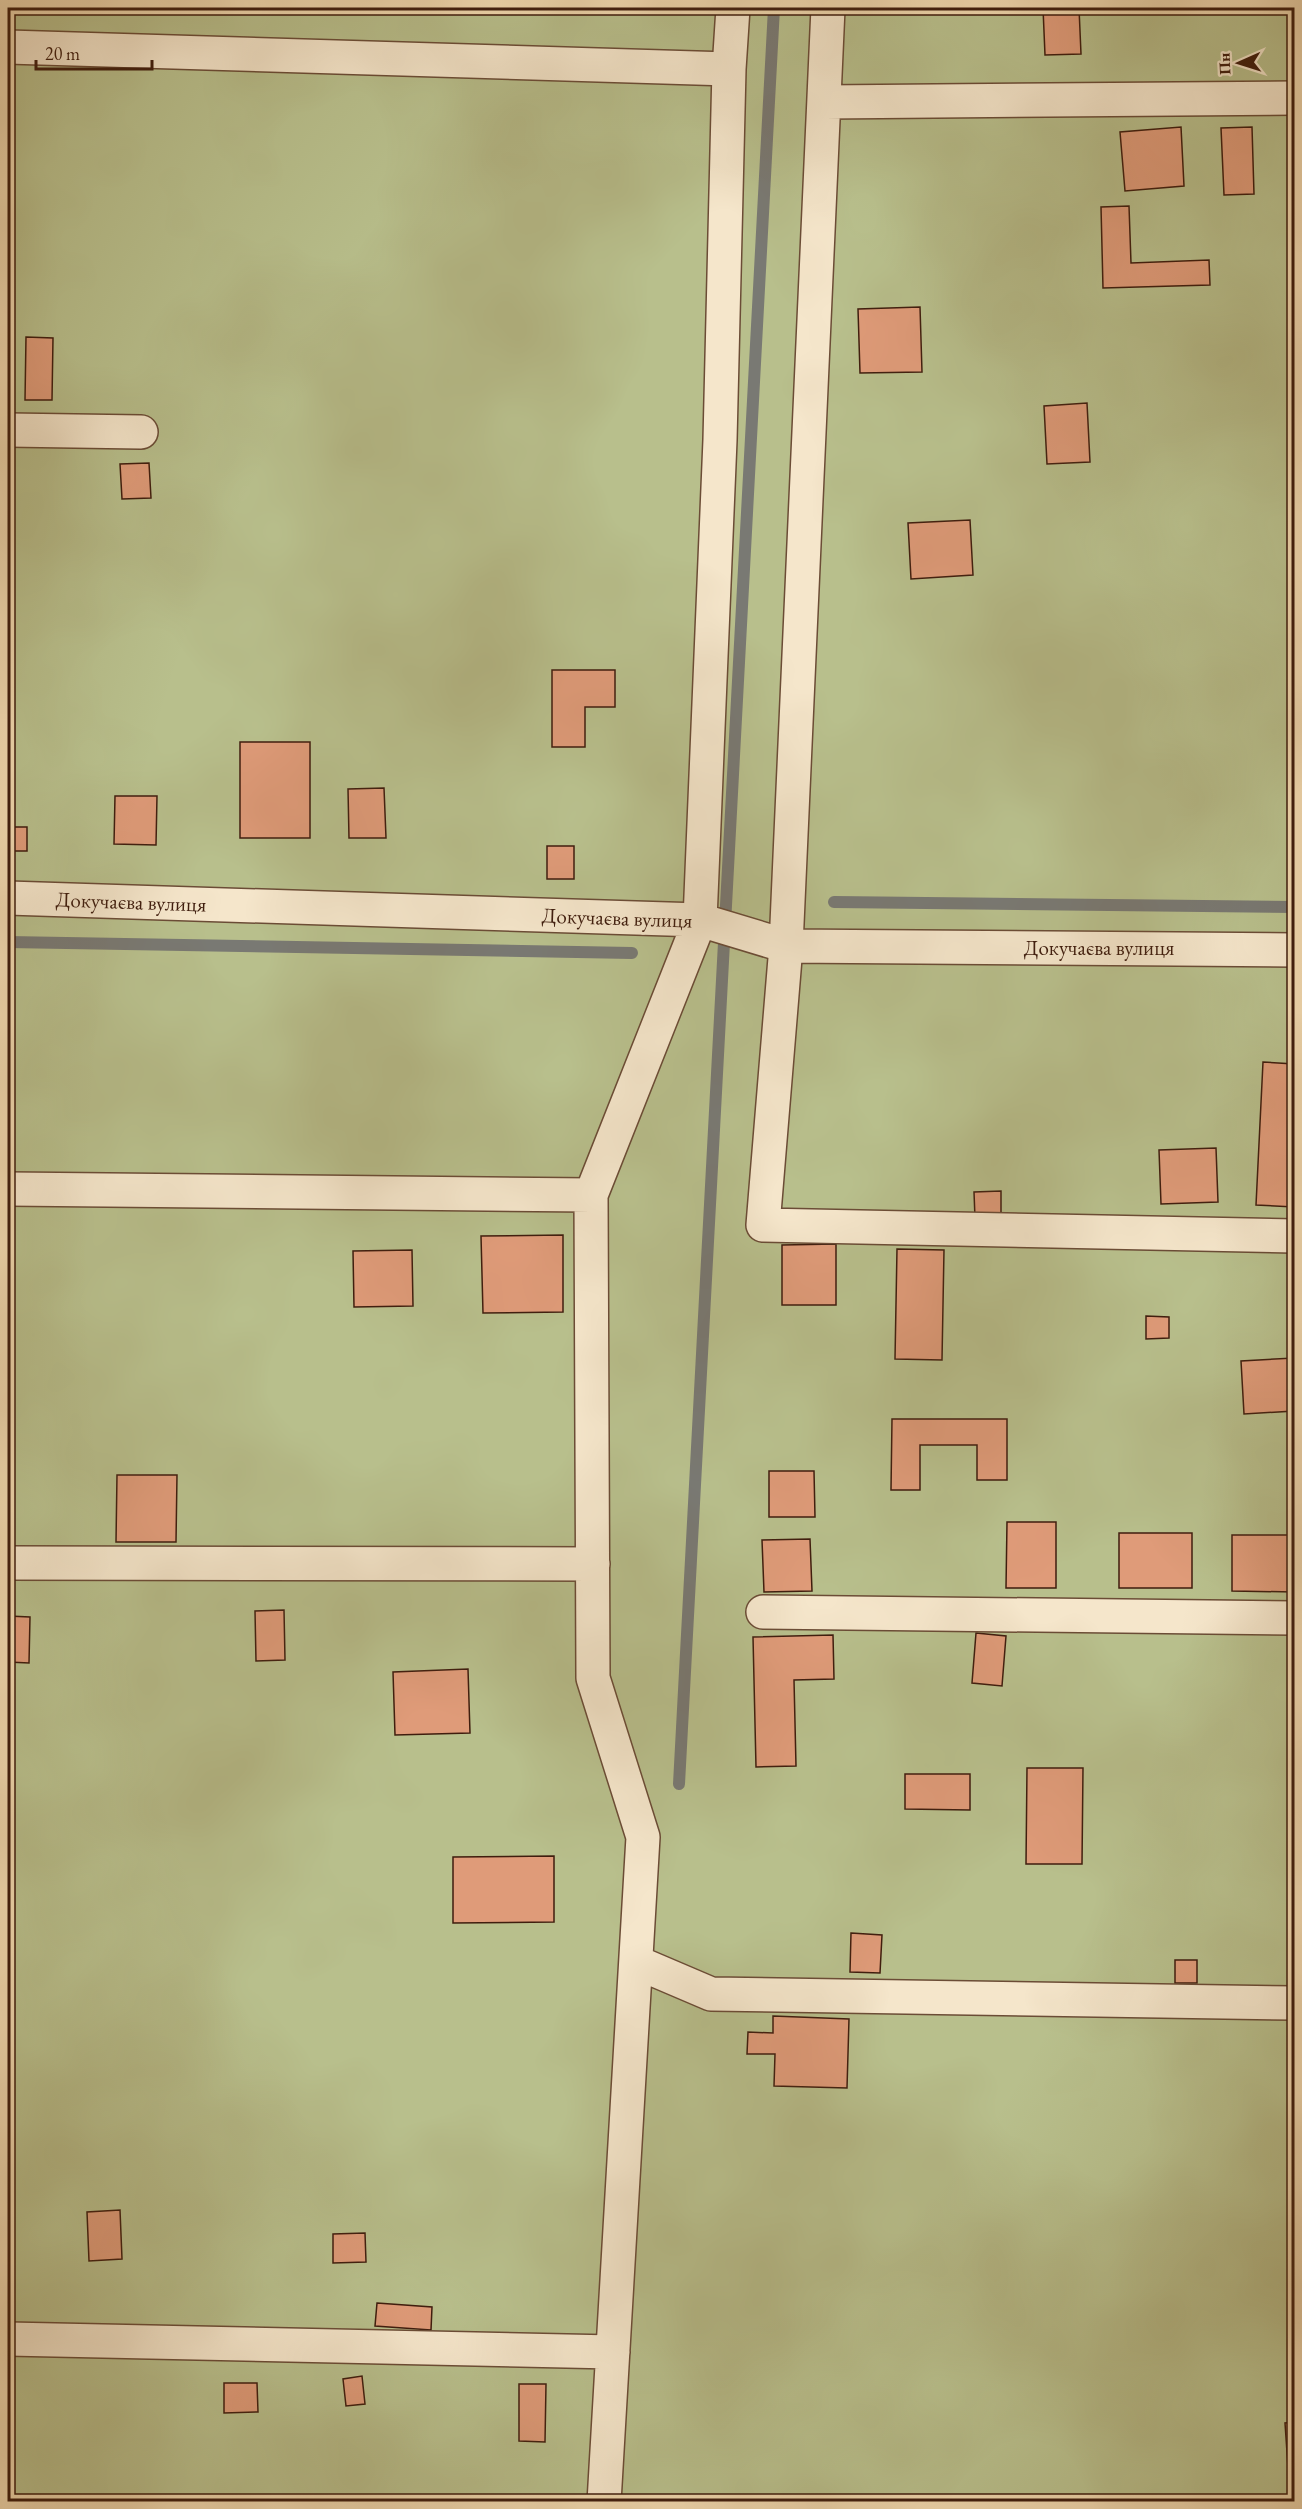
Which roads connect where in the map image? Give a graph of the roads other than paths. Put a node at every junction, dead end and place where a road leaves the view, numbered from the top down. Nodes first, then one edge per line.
1 (733, 8) edge
2 (828, 8) edge
3 (8, 47) edge
4 (729, 69) junction
5 (1294, 98) edge
6 (825, 102) junction
7 (8, 430) edge
8 (141, 432) dead end
9 (8, 898) edge
10 (700, 920) junction
11 (786, 946) junction
12 (1294, 950) edge
13 (8, 1189) edge
14 (591, 1195) junction
15 (1294, 1236) edge
16 (8, 1563) edge
17 (593, 1564) junction
18 (763, 1612) dead end
19 (1294, 1618) edge
20 (636, 1962) junction
21 (1294, 2003) edge
22 (8, 2339) edge
23 (613, 2352) junction
24 (604, 2502) edge

1 - 4 street
2 - 6 street
3 - 4 street
4 - 10 street
5 - 6 street
6 - 11 street
7 - 8 street
9 - 10 street, Докучаєва вулиця
10 - 11 street, Докучаєва вулиця
10 - 14 street
11 - 12 street, Докучаєва вулиця
11 - 15 street
13 - 14 street
14 - 17 street
16 - 17 street
17 - 20 street
18 - 19 street
20 - 21 street
20 - 23 street
22 - 23 street
23 - 24 street

